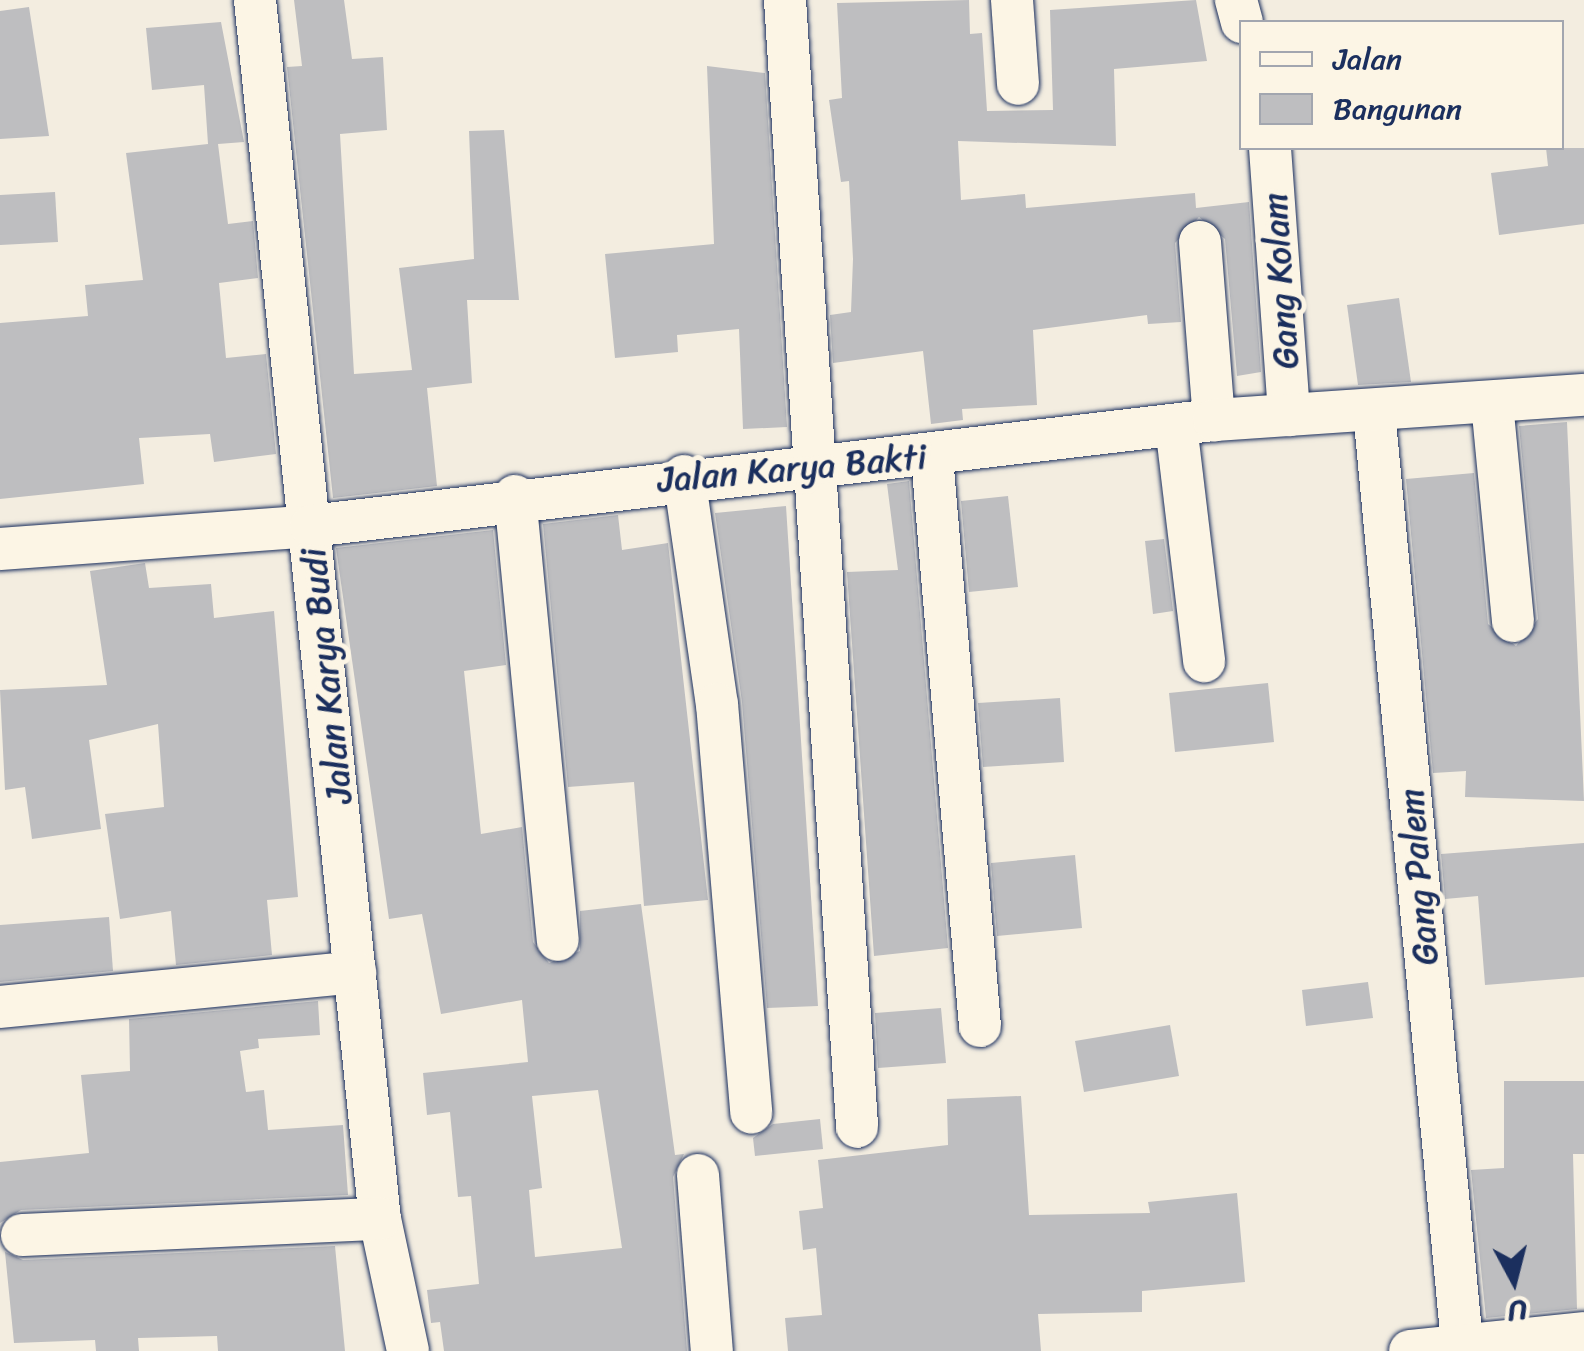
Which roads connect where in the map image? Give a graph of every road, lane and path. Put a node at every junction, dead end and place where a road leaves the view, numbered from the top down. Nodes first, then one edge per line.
1 (255, 0) edge
2 (785, 0) edge
3 (1012, 0) edge
4 (1018, 84) dead end
5 (1270, 150) edge
6 (1200, 242) dead end
7 (1584, 395) edge
8 (1492, 403) junction
9 (1374, 411) junction
10 (1290, 415) junction
11 (1195, 423) junction
12 (932, 457) junction
13 (817, 461) junction
14 (684, 476) junction
15 (516, 496) junction
16 (311, 526) junction
17 (0, 549) edge
18 (1512, 621) dead end
19 (1204, 661) dead end
20 (558, 940) dead end
21 (355, 972) junction
22 (0, 1007) edge
23 (980, 1026) dead end
24 (751, 1113) dead end
25 (857, 1127) dead end
26 (698, 1176) dead end
27 (380, 1219) junction
28 (22, 1235) dead end
29 (1584, 1333) edge
30 (1462, 1343) junction
31 (408, 1351) edge
32 (712, 1351) edge
33 (1412, 1351) edge

1 - 16 street, Jalan Karya Budi
2 - 13 street
3 - 4 street
5 - 10 street, Gang Kolam
6 - 11 street
7 - 8 street, Jalan Karya Bakti
8 - 9 street, Jalan Karya Bakti
8 - 18 street
9 - 10 street, Jalan Karya Bakti
9 - 30 street, Gang Palem
10 - 11 street, Jalan Karya Bakti
11 - 12 street, Jalan Karya Bakti
11 - 19 street
12 - 13 street, Jalan Karya Bakti
12 - 23 street
13 - 14 street, Jalan Karya Bakti
13 - 25 street
14 - 15 street, Jalan Karya Bakti
14 - 24 street
15 - 16 street, Jalan Karya Bakti
15 - 20 street
16 - 17 street, Jalan Karya Bakti
16 - 21 street, Jalan Karya Budi
21 - 22 street
21 - 27 street, Jalan Karya Budi
26 - 32 street
27 - 28 street
27 - 31 street, Jalan Karya Budi
29 - 30 street
30 - 33 street

